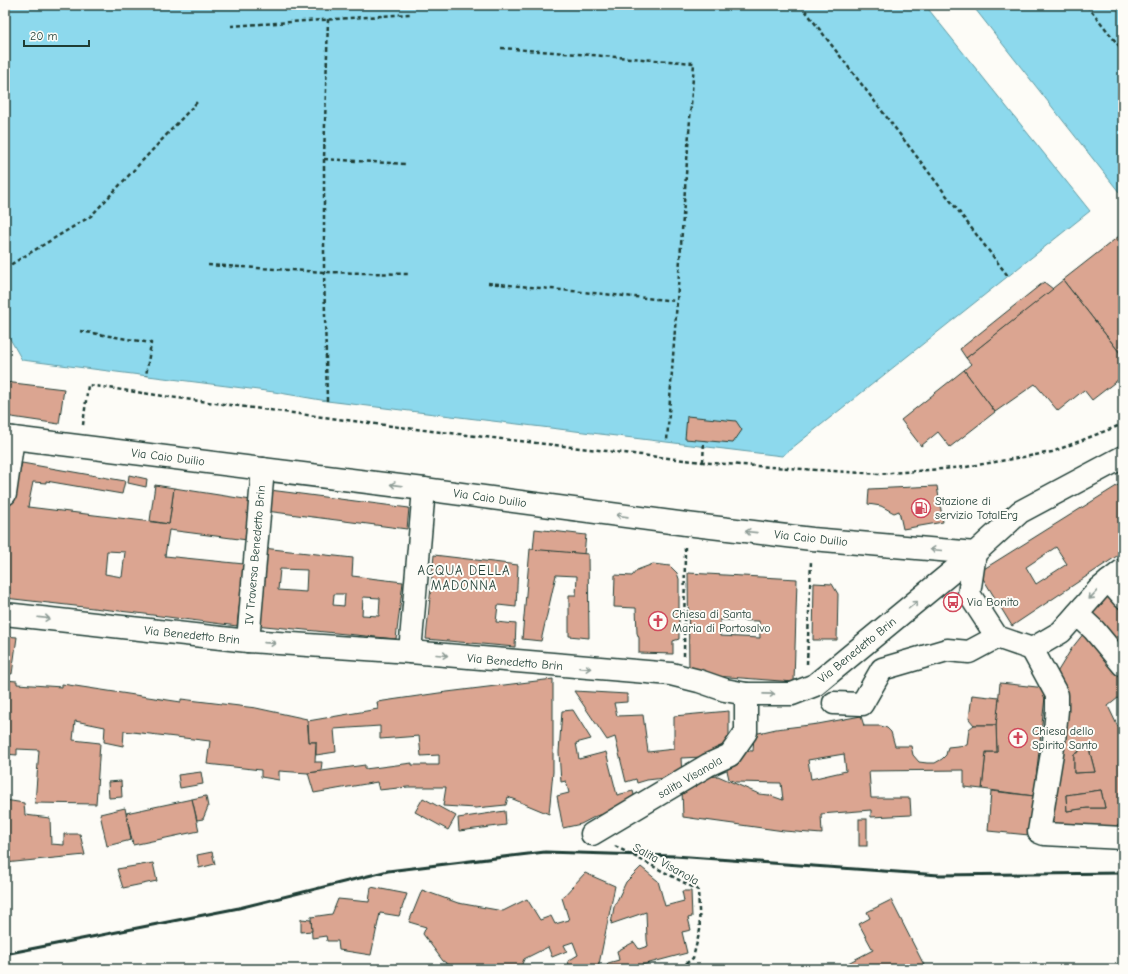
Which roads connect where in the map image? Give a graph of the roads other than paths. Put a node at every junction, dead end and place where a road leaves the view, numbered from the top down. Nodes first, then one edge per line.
1 (9, 437) edge
2 (1123, 457) edge
3 (263, 469) junction
4 (424, 489) junction
5 (5, 494) edge
6 (975, 553) junction
7 (1118, 583) edge
8 (5, 614) edge
9 (1077, 614) junction
10 (997, 637) junction
11 (248, 641) junction
12 (1032, 649) junction
13 (410, 652) junction
14 (1123, 665) edge
15 (746, 694) junction
16 (834, 703) dead end
17 (592, 834) road end
18 (1123, 838) edge

1 - 3 street, Via Caio Duilio
1 - 5 street
2 - 6 street, Via Benedetto Brin
4 -> 3 street, Via Caio Duilio
3 - 11 street, IV Traversa Benedetto Brin
6 -> 4 street, Via Caio Duilio
4 - 13 street
6 - 10 street
15 -> 6 street, Via Benedetto Brin
7 -> 9 street
8 -> 11 street, Via Benedetto Brin
9 - 12 street
9 - 14 street
10 - 12 street
10 - 16 street
11 -> 13 street, Via Benedetto Brin
12 - 18 street
13 -> 15 street, Via Benedetto Brin
15 - 17 street, salita Visanola

